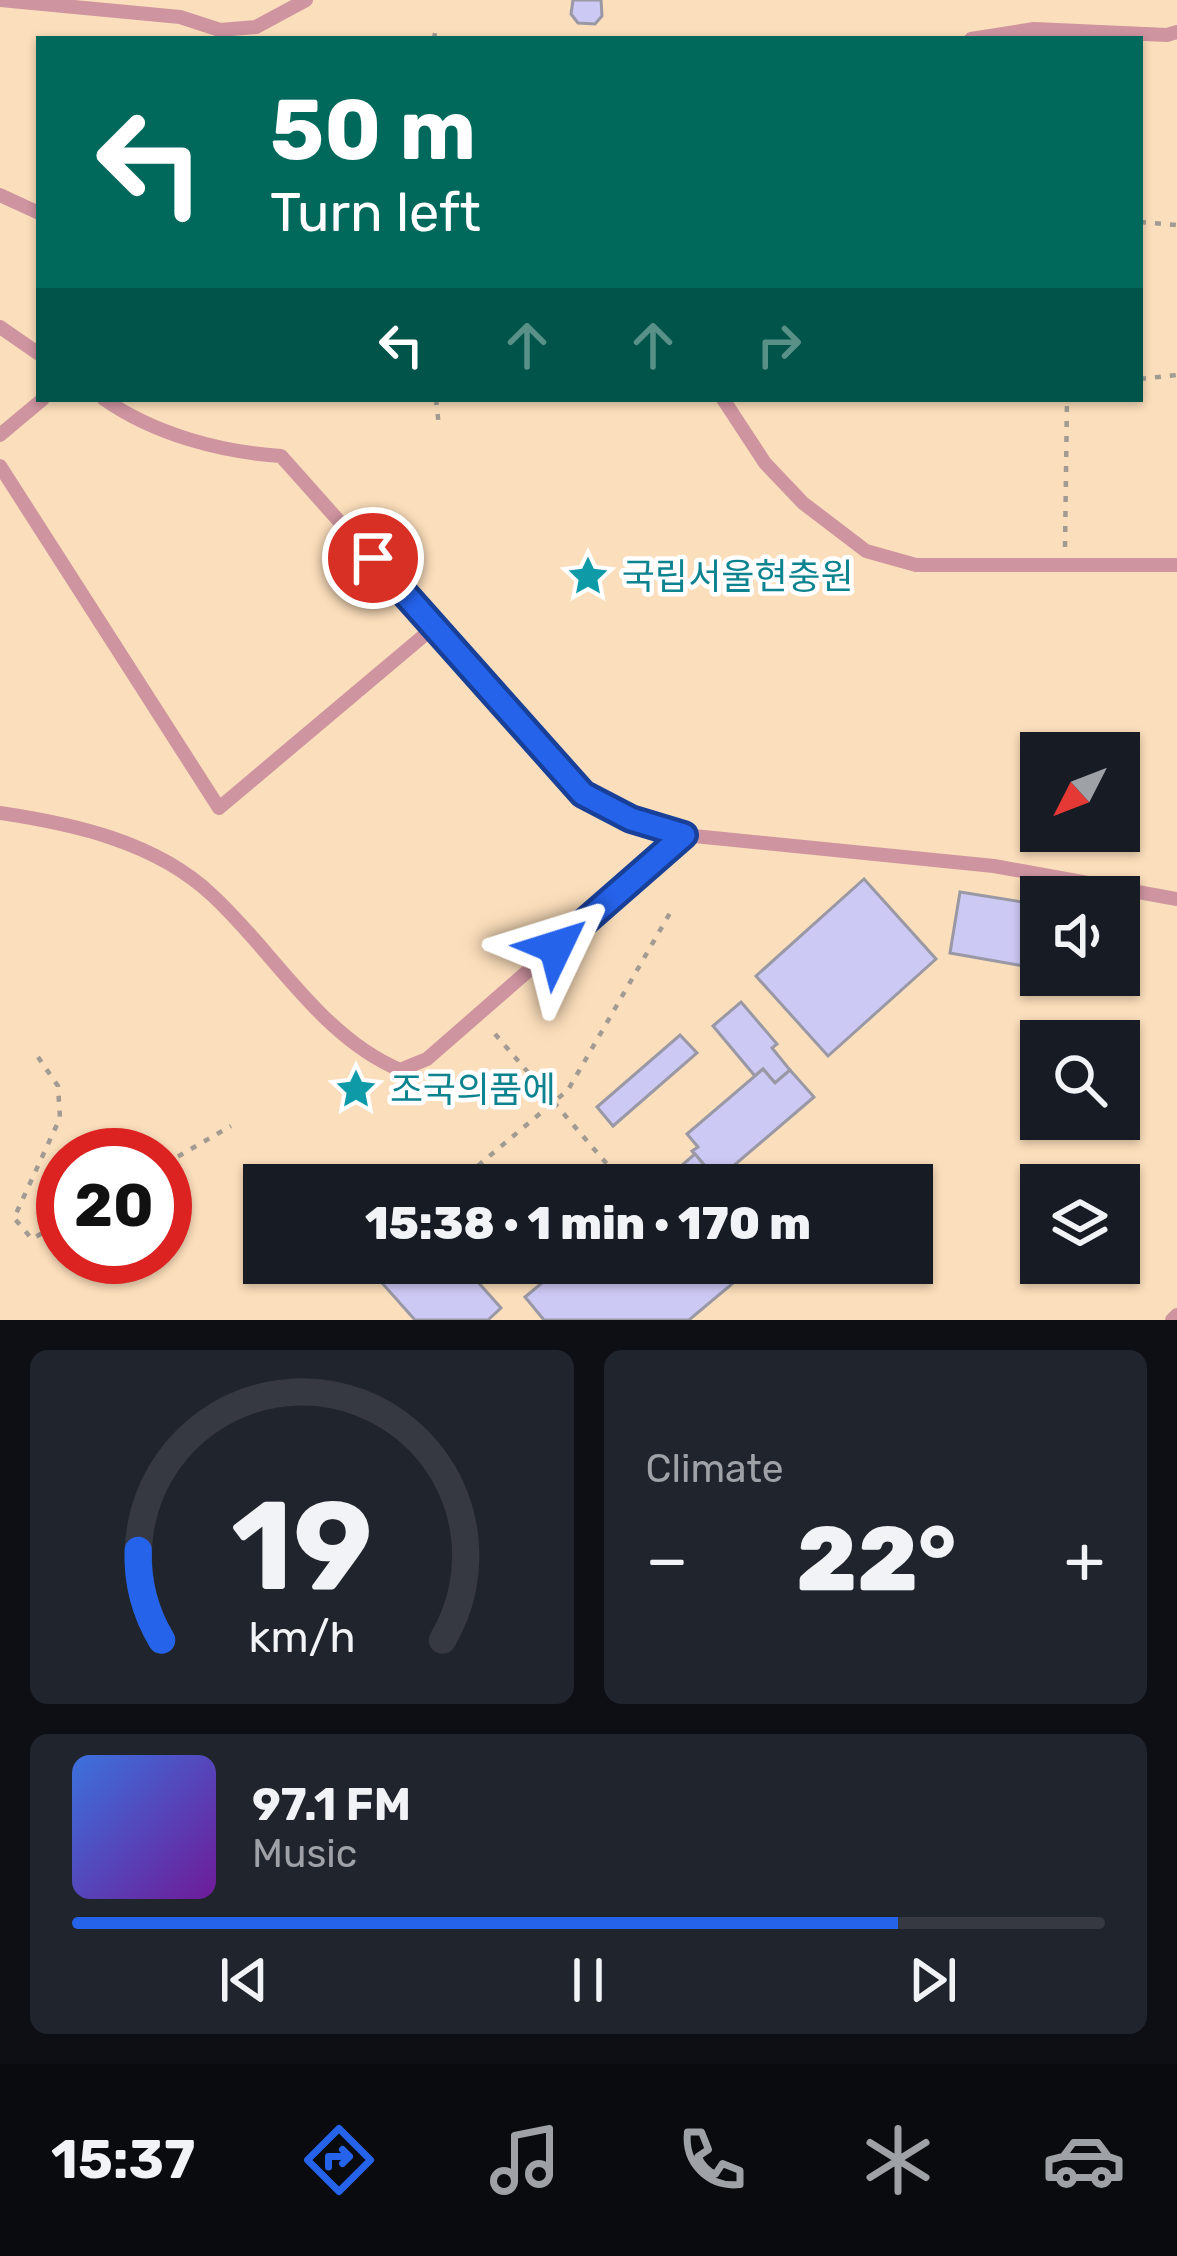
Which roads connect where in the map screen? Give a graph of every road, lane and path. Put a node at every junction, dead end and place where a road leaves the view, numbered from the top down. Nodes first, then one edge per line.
1 (0, 0) edge
2 (181, 0) edge
3 (306, 0) edge
4 (180, 17) junction
5 (1177, 32) edge
6 (216, 35) edge
7 (990, 36) edge
8 (0, 195) edge
9 (36, 212) edge
10 (1143, 222) edge
11 (1177, 225) edge
12 (0, 327) edge
13 (36, 352) edge
14 (1177, 374) edge
15 (1143, 379) edge
16 (39, 402) edge
17 (108, 402) edge
18 (436, 402) edge
19 (724, 402) edge
20 (1067, 402) edge
21 (439, 427) dead end
22 (0, 435) edge
23 (0, 466) edge
24 (1065, 565) junction
25 (1177, 565) edge
26 (434, 627) junction
27 (0, 813) edge
28 (684, 835) junction
29 (1177, 899) edge
30 (670, 913) dead end
31 (495, 1034) dead end
32 (38, 1057) dead end
33 (554, 1102) junction
34 (231, 1126) dead end
35 (55, 1128) edge
36 (192, 1148) edge
37 (480, 1164) edge
38 (607, 1164) edge
39 (36, 1170) edge
40 (36, 1237) edge

1 - 4 lane
2 - 4 lane
3 - 6 lane
4 - 6 lane
5 - 7 lane
8 - 9 lane
10 - 11 path
12 - 13 lane
14 - 15 path
16 - 22 lane
17 - 26 lane
18 - 21 path
19 - 24 lane
20 - 24 path
23 - 26 lane
24 - 25 lane
26 - 28 lane
27 - 28 lane
28 - 29 lane
30 - 33 path
31 - 33 path
32 - 35 path
33 - 37 path
33 - 38 path
34 - 36 path
39 - 40 path

